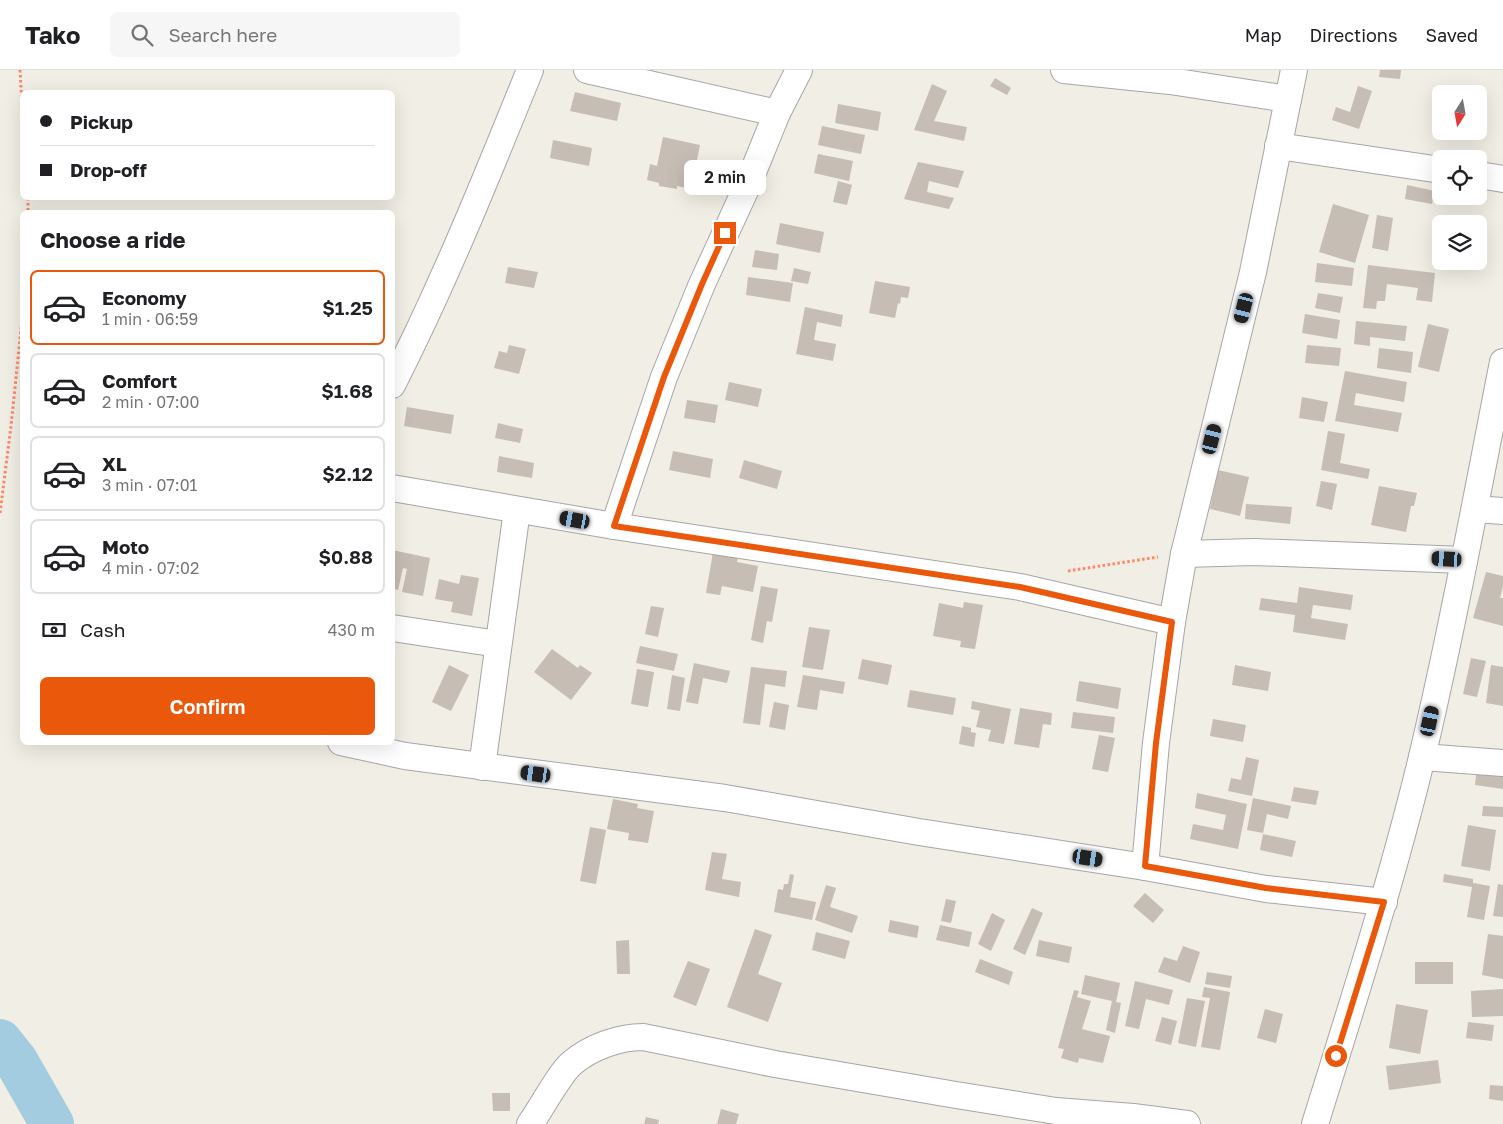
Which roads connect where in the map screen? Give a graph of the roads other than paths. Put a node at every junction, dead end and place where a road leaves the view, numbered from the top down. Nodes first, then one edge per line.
1 (530, 70) edge
2 (587, 70) edge
3 (799, 70) edge
4 (1064, 70) edge
5 (1294, 70) edge
6 (1288, 99) junction
7 (777, 114) junction
8 (1278, 146) junction
9 (1432, 169) edge
10 (1487, 176) edge
11 (1503, 179) edge
12 (1503, 362) edge
13 (395, 379) edge
14 (395, 489) edge
15 (1475, 509) junction
16 (517, 510) junction
17 (1503, 511) edge
18 (614, 526) junction
19 (1184, 554) junction
20 (1464, 560) junction
21 (1172, 622) junction
22 (395, 628) edge
23 (498, 644) junction
24 (355, 745) edge
25 (1422, 757) junction
26 (1503, 763) edge
27 (482, 767) junction
28 (1145, 866) junction
29 (1384, 902) junction
30 (1053, 1117) edge
31 (530, 1124) edge
32 (1187, 1124) edge
33 (1315, 1124) edge

1 - 13 street
2 - 7 street
3 - 7 street
4 - 6 street
5 - 6 street
6 - 8 street
7 - 18 street
8 - 9 street
8 - 19 street
10 - 11 street
12 - 15 street
14 - 16 street
15 - 17 street
15 - 20 street
16 - 18 street
16 - 23 street
18 - 21 street
19 - 20 street
19 - 21 street
20 - 25 street
21 - 28 street
22 - 23 street
23 - 27 street
24 - 27 street
25 - 26 street
25 - 29 street
27 - 28 street
28 - 29 street
29 - 33 street
30 - 31 street
30 - 32 street

